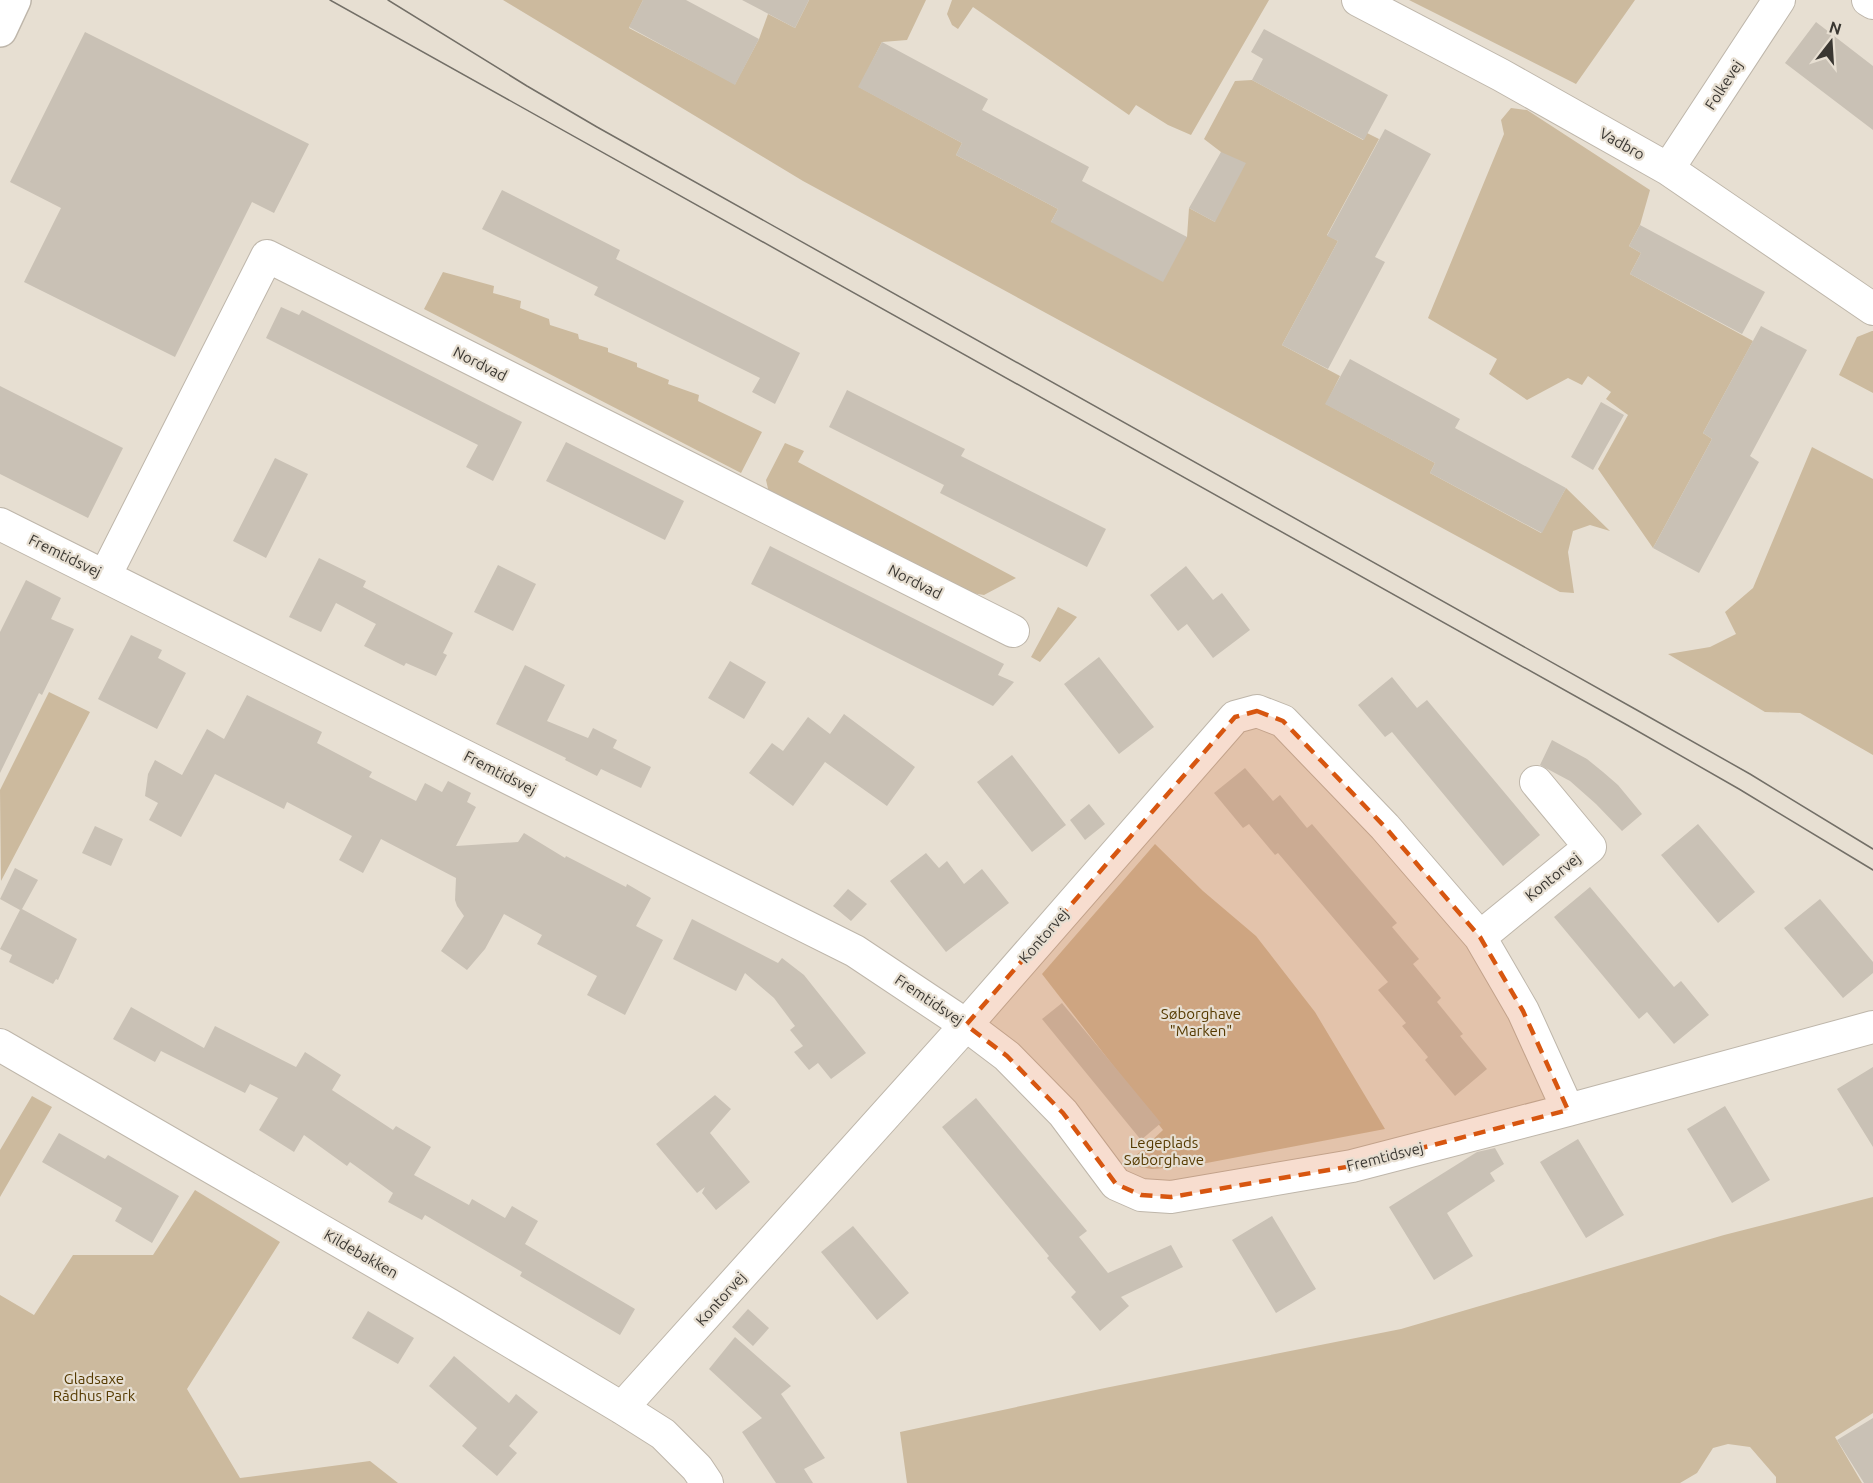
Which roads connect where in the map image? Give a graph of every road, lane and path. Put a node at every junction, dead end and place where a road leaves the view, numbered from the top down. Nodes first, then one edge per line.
1 (14, 0) edge
2 (1358, 0) edge
3 (1779, 0) edge
4 (1868, 0) edge
5 (1873, 3) edge
6 (0, 30) edge
7 (1668, 169) junction
8 (1873, 309) edge
9 (0, 524) edge
10 (105, 576) junction
11 (1013, 631) dead end
12 (1536, 782) dead end
13 (1480, 937) junction
14 (966, 1025) junction
15 (1873, 1027) edge
16 (0, 1045) edge
17 (1568, 1110) junction
18 (622, 1408) junction
19 (707, 1483) edge

1 - 6 main road
2 - 7 street, Vadbro
3 - 7 street, Folkevej
4 - 5 street
7 - 8 street, Vadbro
9 - 10 street, Fremtidsvej
10 - 11 street, Nordvad
10 - 14 street, Fremtidsvej
12 - 13 street, Kontorvej
13 - 14 street, Kontorvej
13 - 17 street, Kontorvej
14 - 17 street, Fremtidsvej
14 - 18 street, Kontorvej
15 - 17 street, Fremtidsvej
16 - 18 street, Kildebakken
18 - 19 street, Kildebakken

